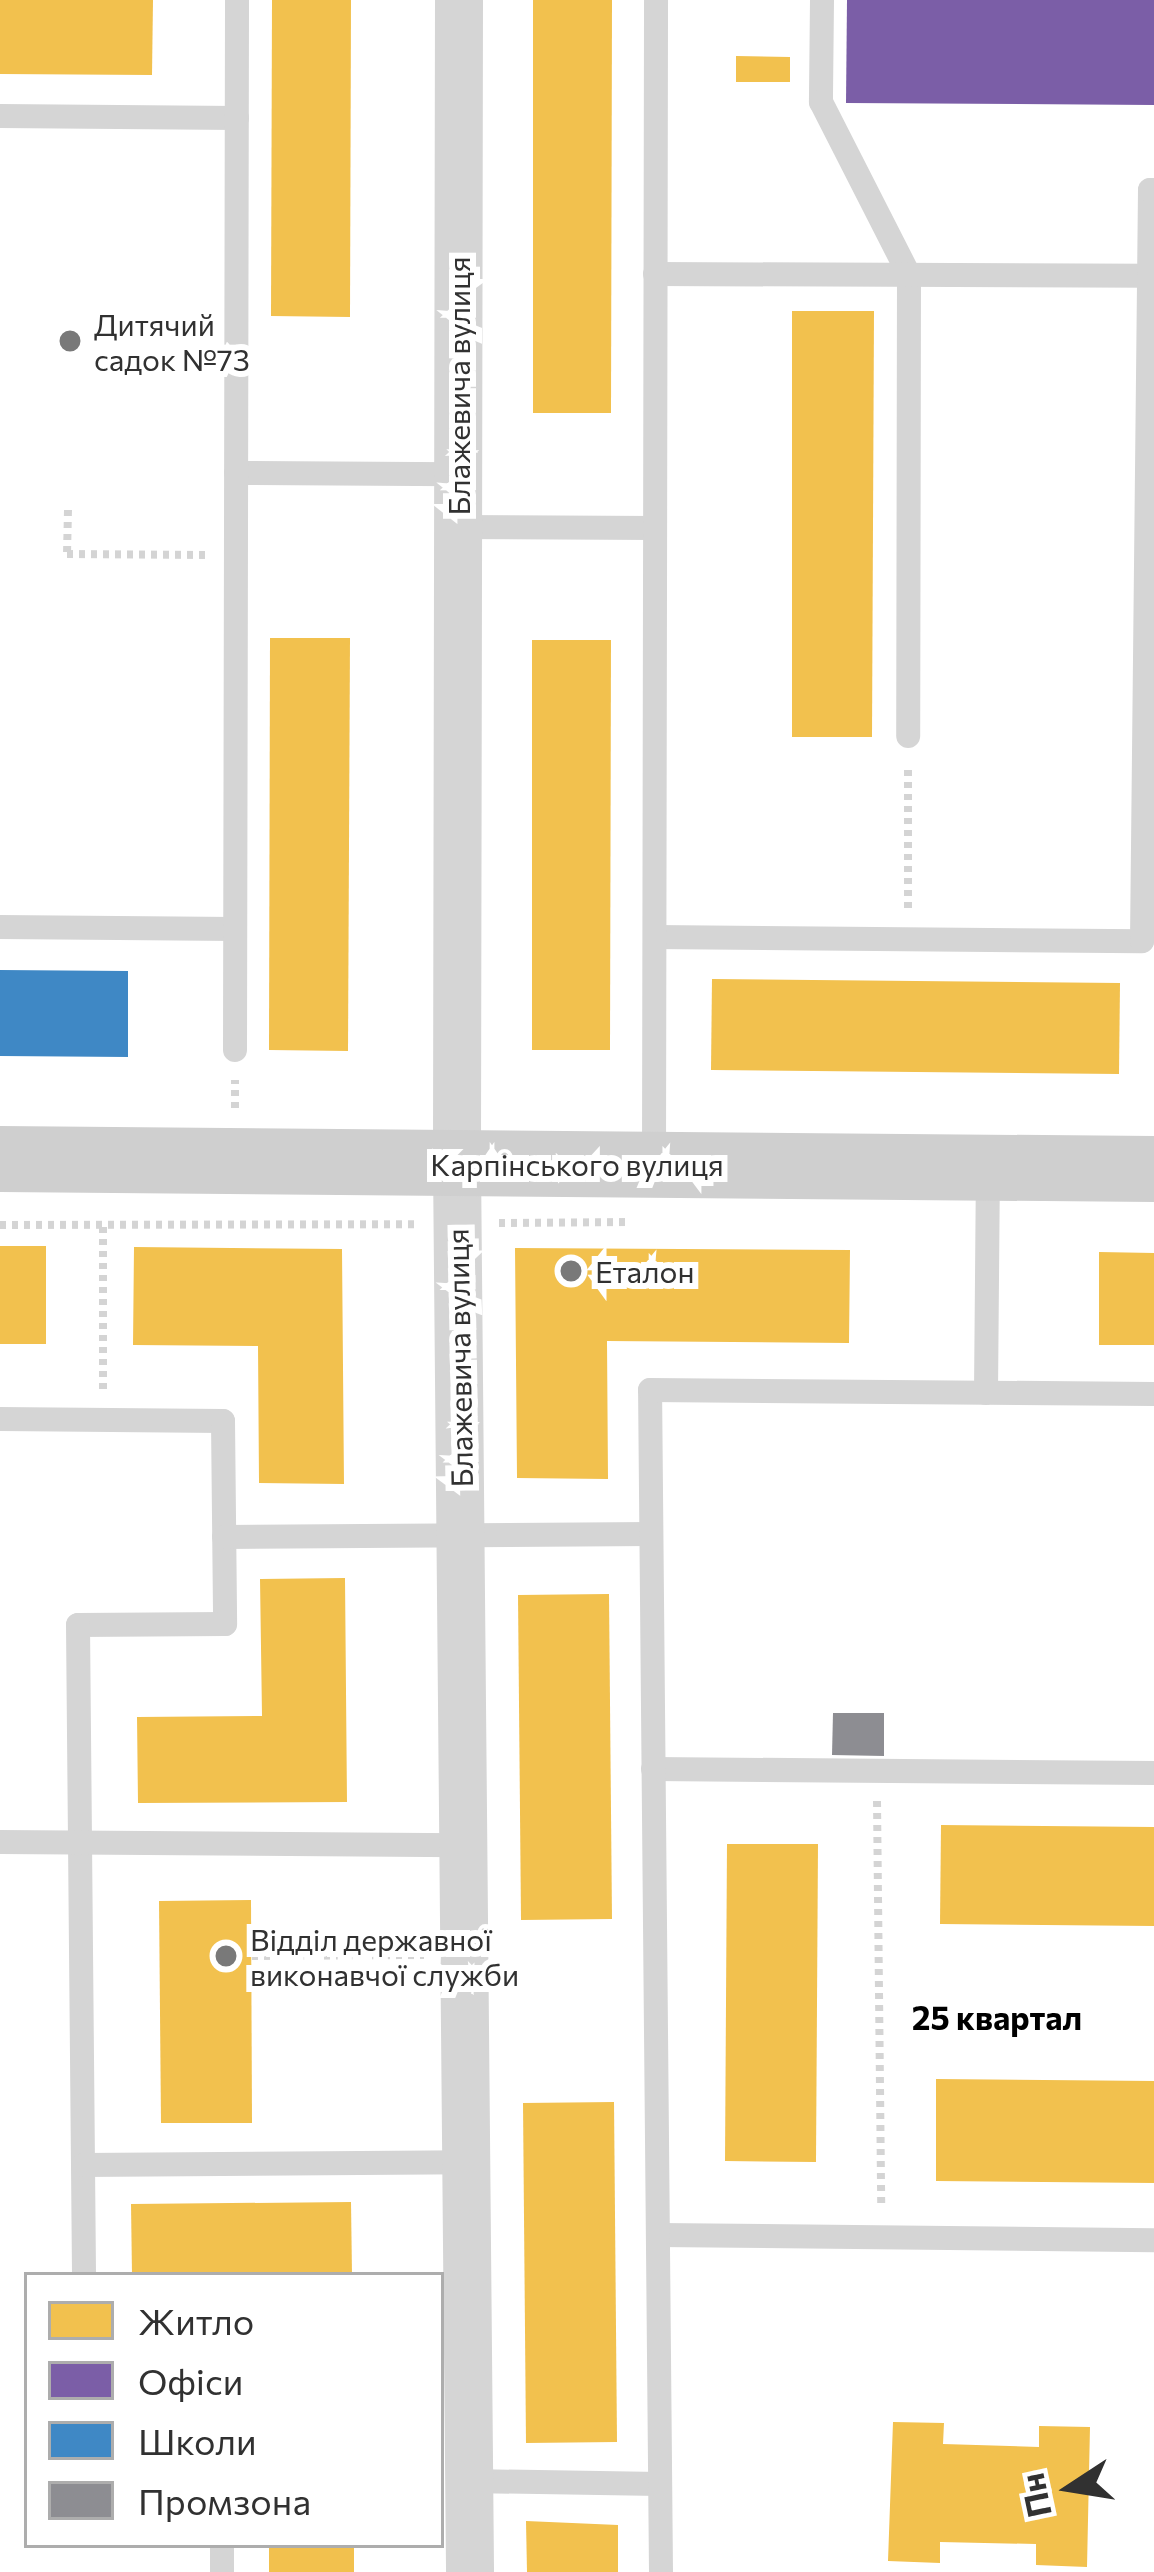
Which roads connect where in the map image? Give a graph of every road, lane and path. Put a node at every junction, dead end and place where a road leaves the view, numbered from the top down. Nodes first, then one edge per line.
1 (237, 0) edge
2 (459, 0) edge
3 (656, 0) edge
4 (822, 0) edge
5 (0, 116) edge
6 (237, 118) junction
7 (1154, 190) edge
8 (656, 274) junction
9 (909, 275) junction
10 (1149, 275) junction
11 (1151, 414) edge
12 (236, 473) junction
13 (458, 473) junction
14 (68, 510) dead end
15 (458, 527) junction
16 (655, 528) junction
17 (236, 555) junction
18 (908, 736) joint
19 (0, 927) edge
20 (235, 929) junction
21 (655, 937) junction
22 (908, 939) junction
23 (235, 1051) dead end
24 (0, 1159) edge
25 (457, 1162) junction
26 (654, 1164) junction
27 (988, 1167) junction
28 (1154, 1168) edge
29 (417, 1224) dead end
30 (0, 1225) edge
31 (103, 1225) junction
32 (986, 1393) junction
33 (1154, 1394) edge
34 (0, 1419) edge
35 (103, 1420) junction
36 (651, 1534) junction
37 (460, 1535) junction
38 (224, 1537) junction
39 (653, 1769) junction
40 (877, 1771) junction
41 (1154, 1773) edge
42 (0, 1842) edge
43 (80, 1842) junction
44 (463, 1845) junction
45 (425, 1955) dead end
46 (251, 1956) dead end
47 (466, 2162) junction
48 (83, 2165) junction
49 (658, 2235) junction
50 (881, 2237) junction
51 (1154, 2240) edge
52 (84, 2272) edge
53 (469, 2481) junction
54 (660, 2484) junction
55 (470, 2572) edge
56 (661, 2572) edge

1 - 6 lane
2 - 13 street, Блажевича вулиця
3 - 8 lane
4 - 9 lane
5 - 6 lane
6 - 12 lane
7 - 10 lane
8 - 9 lane
8 - 16 lane
9 - 10 lane
9 - 18 lane
10 - 11 lane
11 - 22 lane
12 - 13 lane
12 - 17 lane
13 - 15 street, Блажевича вулиця
14 - 17 path
15 - 16 lane
15 - 25 street, Блажевича вулиця
16 - 21 lane
17 - 20 lane
18 - 22 path
19 - 20 lane
20 - 23 lane
21 - 22 lane
21 - 26 lane
24 - 25 street, Карпінського вулиця
25 - 26 street, Карпінського вулиця
25 - 37 street, Блажевича вулиця
26 - 27 street, Карпінського вулиця
27 - 28 street, Карпінського вулиця
27 - 32 lane
29 - 31 path
30 - 31 path
31 - 35 path
32 - 33 lane
32 - 36 lane
34 - 35 lane
35 - 38 lane
36 - 37 lane
36 - 39 lane
37 - 38 lane
37 - 44 street, Блажевича вулиця
38 - 43 lane
39 - 40 lane
39 - 49 lane
40 - 41 lane
40 - 50 path
42 - 43 lane
43 - 44 lane
43 - 48 lane
44 - 47 street, Блажевича вулиця
45 - 46 path
47 - 48 lane
47 - 53 street, Блажевича вулиця
48 - 52 lane
49 - 50 lane
49 - 54 lane
50 - 51 lane
53 - 54 lane
53 - 55 street, Блажевича вулиця
54 - 56 lane

